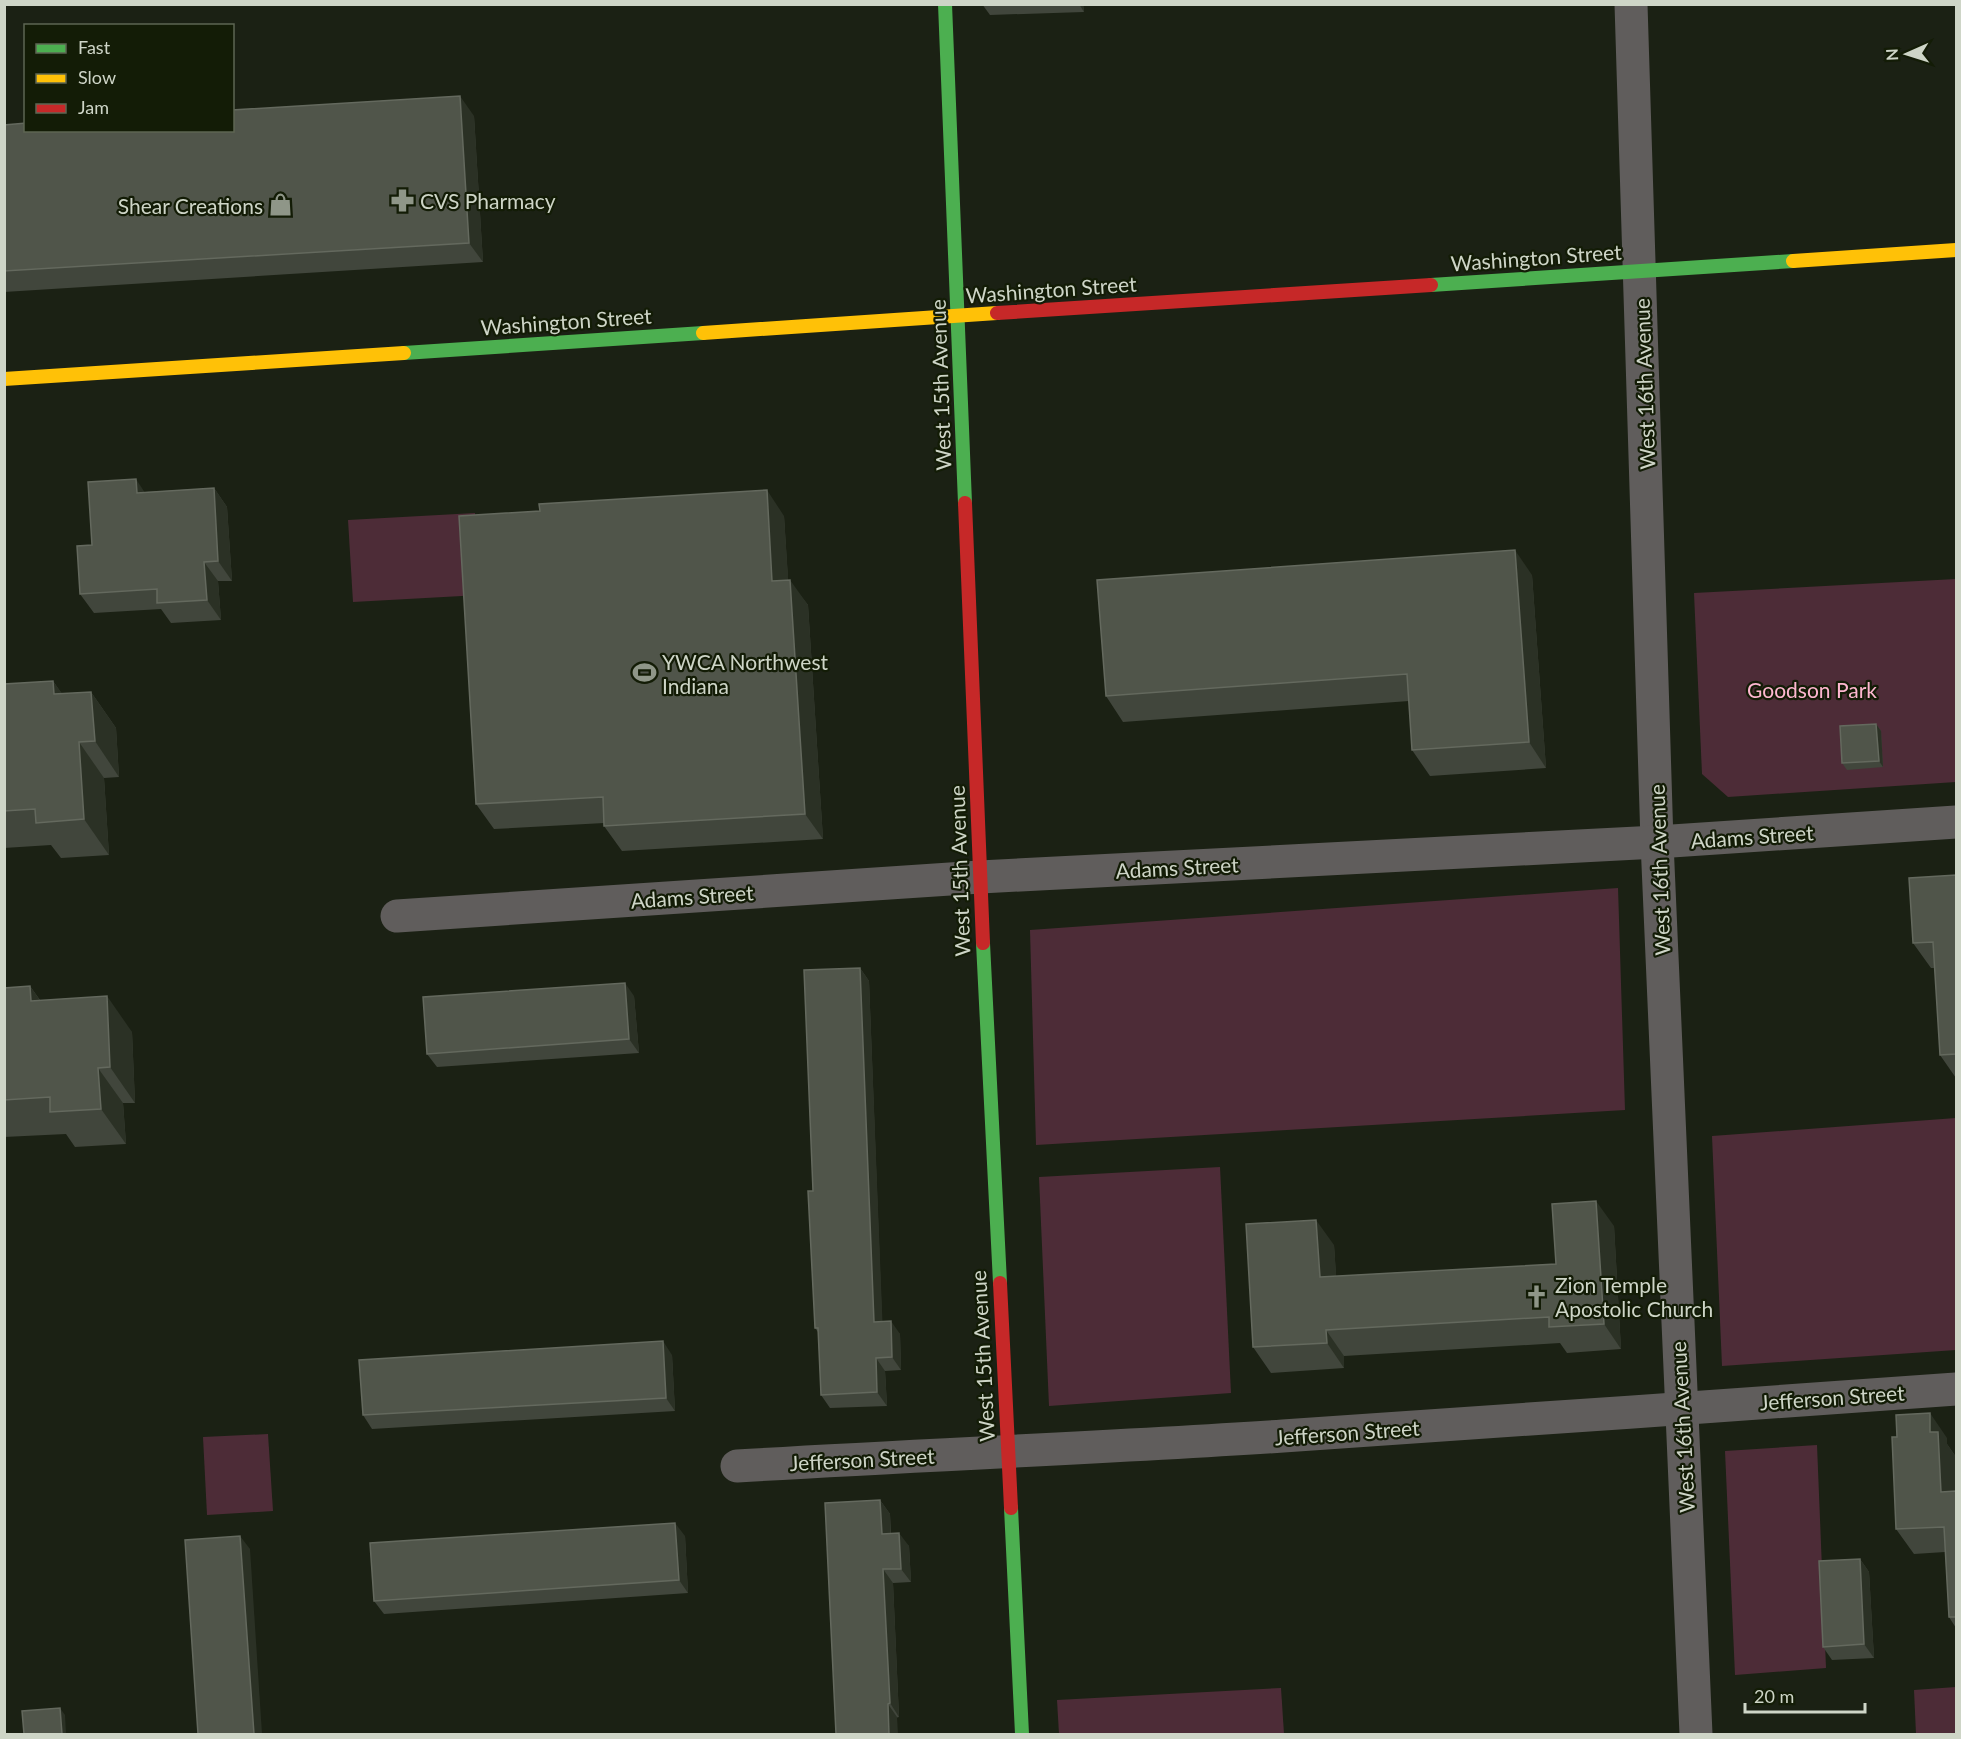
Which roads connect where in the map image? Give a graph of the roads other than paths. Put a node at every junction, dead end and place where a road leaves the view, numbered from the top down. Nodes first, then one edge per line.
1 (945, 4) edge
2 (1631, 4) edge
3 (1956, 250) edge
4 (1640, 271) junction
5 (958, 316) junction
6 (4, 379) edge
7 (1956, 822) edge
8 (1657, 842) junction
9 (980, 877) junction
10 (397, 916) dead end
11 (1956, 1389) edge
12 (1681, 1408) junction
13 (1008, 1452) junction
14 (737, 1466) dead end
15 (1022, 1734) edge
16 (1696, 1734) edge

1 - 5 street, West 15th Avenue
2 - 4 street, West 16th Avenue
3 - 4 street, Washington Street
4 - 5 street, Washington Street
4 - 8 street, West 16th Avenue
5 - 6 street, Washington Street
5 - 9 street, West 15th Avenue
7 - 8 street, Adams Street
8 - 9 street, Adams Street
8 - 12 street, West 16th Avenue
9 - 10 street, Adams Street
9 - 13 street, West 15th Avenue
11 - 12 street, Jefferson Street
12 - 13 street, Jefferson Street
12 - 16 street, West 16th Avenue
13 - 14 street, Jefferson Street
13 - 15 street, West 15th Avenue

